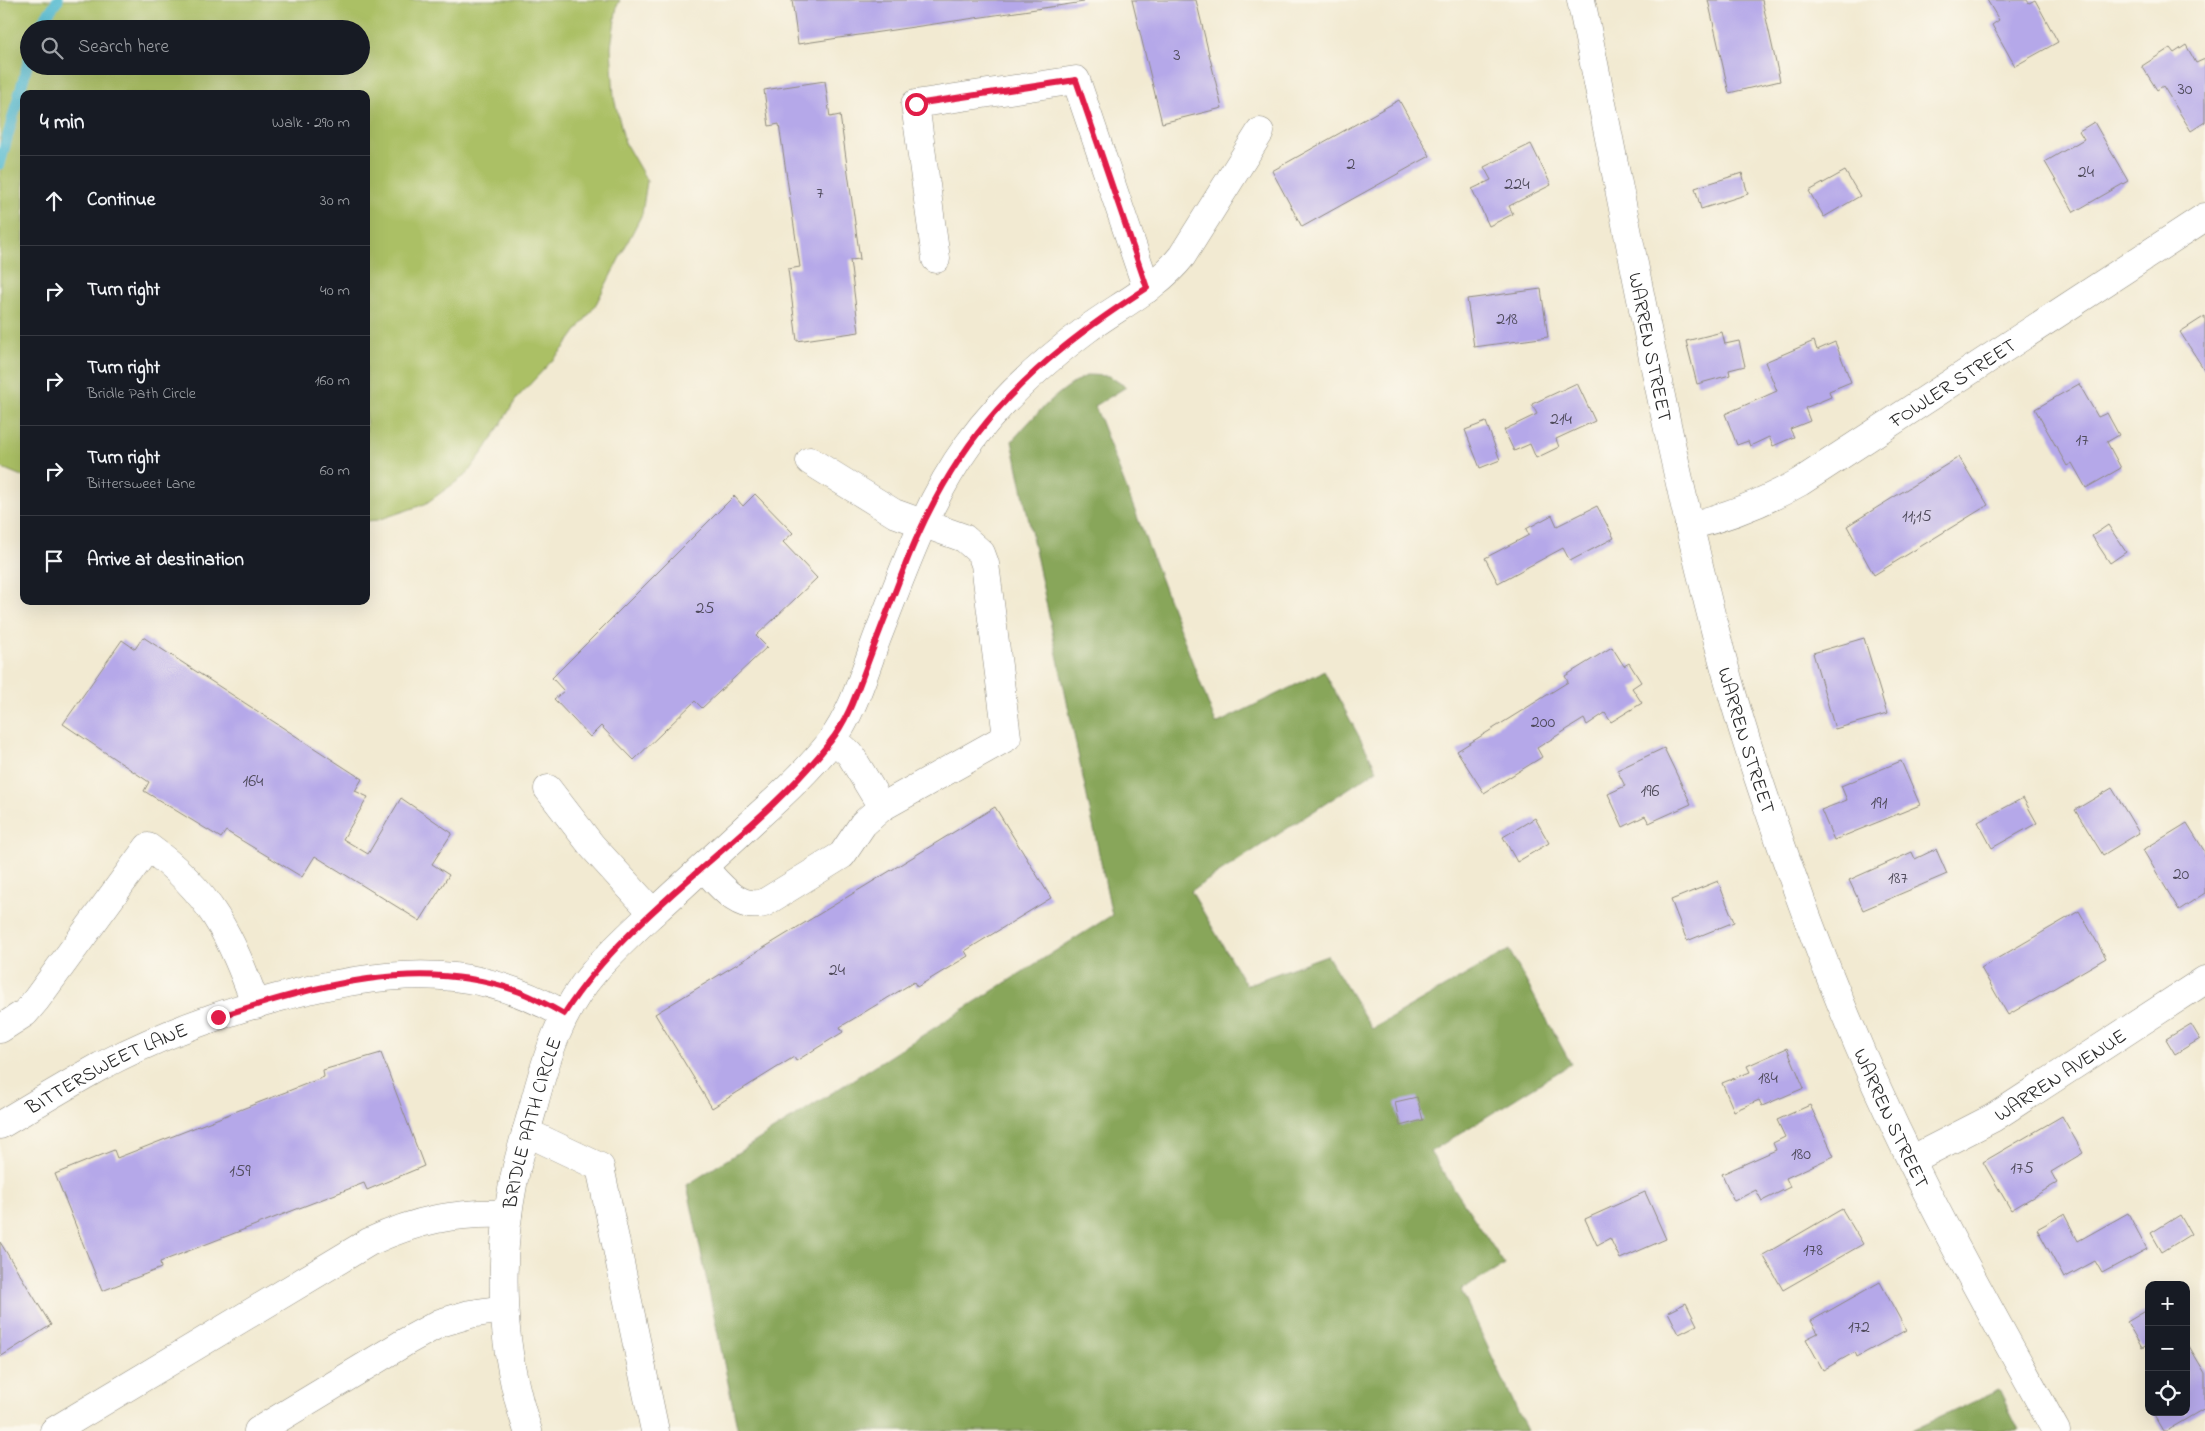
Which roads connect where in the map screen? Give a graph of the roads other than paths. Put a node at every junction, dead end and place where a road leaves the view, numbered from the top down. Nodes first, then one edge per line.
1 (1581, 0) edge
2 (1260, 132) dead end
3 (2205, 217) edge
4 (936, 259) dead end
5 (1147, 288) junction
6 (810, 460) dead end
7 (922, 524) junction
8 (1690, 526) junction
9 (833, 739) junction
10 (548, 789) dead end
11 (882, 807) junction
12 (703, 867) junction
13 (653, 913) junction
14 (2205, 980) edge
15 (256, 1005) junction
16 (564, 1014) junction
17 (0, 1029) edge
18 (0, 1125) edge
19 (526, 1132) junction
20 (1911, 1160) junction
21 (508, 1214) junction
22 (504, 1309) junction
23 (54, 1431) edge
24 (258, 1431) edge
25 (528, 1431) edge
26 (655, 1431) edge
27 (2056, 1431) edge

1 - 8 street, WARREN STREET
2 - 5 street, BRIDLE PATH CIRCLE
3 - 8 street, FOWLER STREET
4 - 5 street
5 - 7 street, BRIDLE PATH CIRCLE
6 - 7 street
7 - 9 street, BRIDLE PATH CIRCLE
7 - 11 street
8 - 20 street, WARREN STREET
9 - 11 street
9 - 12 street, BRIDLE PATH CIRCLE
10 - 13 street
11 - 12 street
12 - 13 street, BRIDLE PATH CIRCLE
13 - 16 street, BRIDLE PATH CIRCLE
14 - 20 street, WARREN AVENUE
15 - 16 street, BITTERSWEET LANE
15 - 17 street
15 - 18 street, BITTERSWEET LANE
16 - 19 street, BRIDLE PATH CIRCLE
19 - 21 street, BRIDLE PATH CIRCLE
19 - 26 street
20 - 27 street, WARREN STREET
21 - 22 street, BRIDLE PATH CIRCLE
21 - 23 street
22 - 24 street
22 - 25 street, BRIDLE PATH CIRCLE

